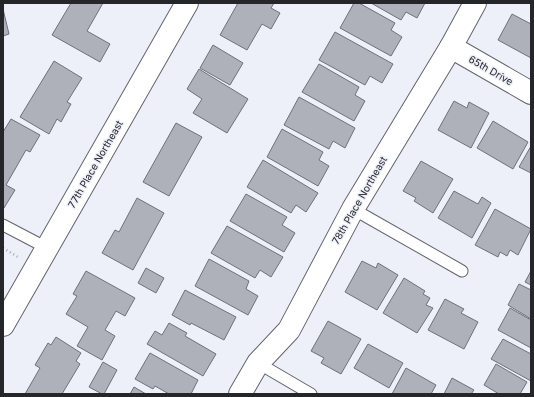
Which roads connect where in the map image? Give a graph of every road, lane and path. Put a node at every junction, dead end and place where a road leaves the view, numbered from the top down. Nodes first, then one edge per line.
1 (187, 3) edge
2 (475, 3) edge
3 (451, 47) junction
4 (531, 93) edge
5 (352, 209) junction
6 (3, 225) edge
7 (47, 248) junction
8 (462, 271) dead end
9 (3, 325) edge
10 (258, 363) junction
11 (240, 394) edge
12 (311, 394) edge

1 - 7 street, 77th Place Northeast
2 - 3 street, 78th Place Northeast
3 - 4 street, 65th Drive
3 - 5 street, 78th Place Northeast
5 - 8 lane
5 - 10 street, 78th Place Northeast
6 - 7 lane
7 - 9 street, 77th Place Northeast
10 - 11 street, 78th Place Northeast
10 - 12 lane

